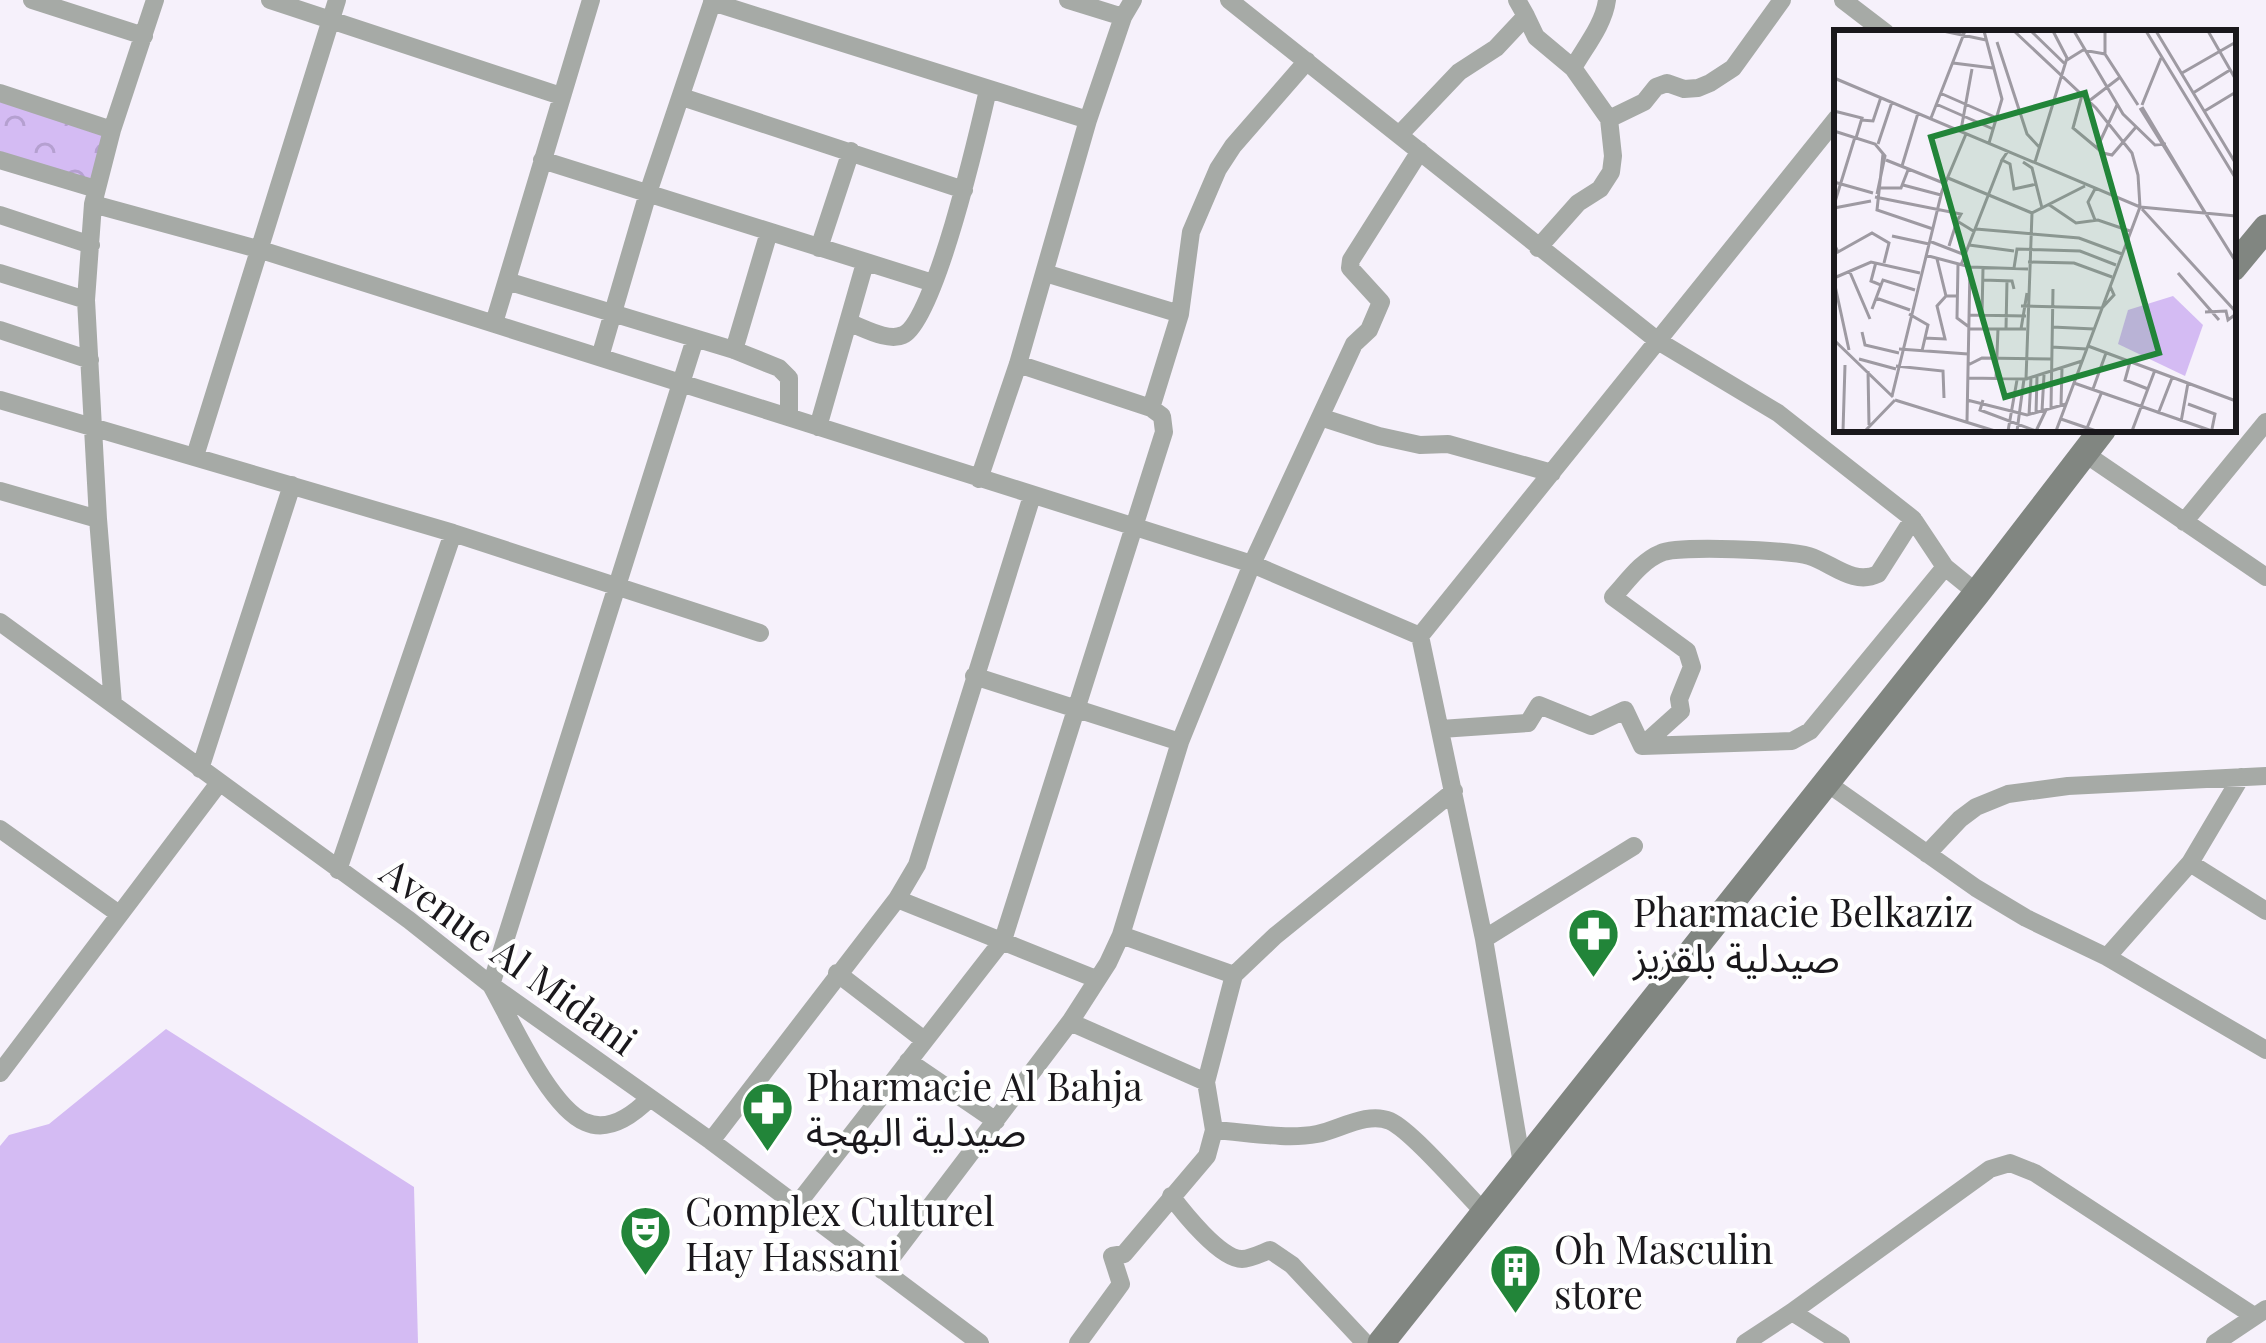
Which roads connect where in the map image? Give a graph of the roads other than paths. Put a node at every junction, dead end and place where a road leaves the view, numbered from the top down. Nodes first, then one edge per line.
1 (32, 0) edge
2 (155, 0) edge
3 (270, 0) edge
4 (591, 0) edge
5 (1068, 0) edge
6 (1606, 0) edge
7 (1782, 0) edge
8 (712, 1) edge
9 (1233, 1) edge
10 (1851, 3) edge
11 (1521, 8) edge
12 (334, 9) edge
13 (1128, 9) edge
14 (1882, 30) edge
15 (144, 36) junction
16 (1307, 61) junction
17 (1573, 68) junction
18 (988, 90) junction
19 (0, 93) edge
20 (561, 96) junction
21 (682, 97) junction
22 (1609, 119) junction
23 (1088, 121) junction
24 (1834, 122) edge
25 (112, 130) junction
26 (1400, 134) junction
27 (851, 151) junction
28 (1420, 151) junction
29 (0, 160) edge
30 (542, 160) junction
31 (964, 190) junction
32 (648, 193) junction
33 (94, 196) junction
34 (0, 215) edge
35 (769, 232) junction
36 (91, 245) junction
37 (819, 248) junction
38 (1538, 248) junction
39 (258, 249) junction
40 (866, 263) junction
41 (0, 273) edge
42 (1045, 273) junction
43 (507, 281) junction
44 (933, 283) junction
45 (86, 300) junction
46 (614, 314) junction
47 (1180, 314) junction
48 (494, 323) junction
49 (850, 323) junction
50 (0, 330) edge
51 (694, 338) junction
52 (1658, 341) junction
53 (734, 350) junction
54 (601, 357) junction
55 (90, 360) junction
56 (1018, 364) junction
57 (682, 383) junction
58 (0, 400) edge
59 (1150, 408) junction
60 (789, 417) junction
61 (1320, 417) junction
62 (2266, 422) edge
63 (93, 427) junction
64 (818, 427) junction
65 (2101, 432) edge
66 (2084, 453) junction
67 (195, 456) junction
68 (1552, 473) junction
69 (980, 479) junction
70 (292, 485) junction
71 (0, 491) edge
72 (1032, 496) junction
73 (98, 519) junction
74 (1913, 519) junction
75 (2184, 522) junction
76 (1134, 528) junction
77 (453, 533) junction
78 (1252, 564) junction
79 (1945, 567) junction
80 (2266, 578) edge
81 (617, 585) junction
82 (1977, 592) junction
83 (0, 622) edge
84 (760, 632) dead end
85 (1420, 635) junction
86 (974, 676) junction
87 (113, 704) junction
88 (1077, 711) junction
89 (1441, 729) junction
90 (1180, 742) junction
91 (1642, 746) junction
92 (200, 769) junction
93 (2266, 776) edge
94 (2240, 777) junction
95 (1827, 783) junction
96 (219, 784) junction
97 (1454, 791) junction
98 (0, 829) edge
99 (1634, 846) dead end
100 (1927, 854) junction
101 (2190, 862) junction
102 (338, 870) junction
103 (897, 898) junction
104 (2266, 911) edge
105 (118, 914) junction
106 (1121, 935) junction
107 (1484, 939) junction
108 (1003, 940) junction
109 (2107, 958) junction
110 (837, 973) junction
111 (1234, 975) junction
112 (1096, 979) junction
113 (491, 985) junction
114 (1070, 1022) junction
115 (924, 1040) junction
116 (2266, 1050) edge
117 (908, 1060) junction
118 (0, 1073) edge
119 (1206, 1082) junction
120 (650, 1098) junction
121 (996, 1121) junction
122 (1214, 1130) junction
123 (711, 1142) junction
124 (1522, 1164) junction
125 (1171, 1196) junction
126 (796, 1206) junction
127 (1484, 1212) junction
128 (882, 1270) junction
129 (1792, 1312) junction
130 (2260, 1313) edge
131 (980, 1343) edge
132 (1078, 1343) edge
133 (1365, 1343) edge
134 (1381, 1343) edge
135 (1745, 1343) edge
136 (1841, 1343) edge
137 (2215, 1343) edge

1 - 15 street
2 - 15 street
3 - 12 street
4 - 20 street
5 - 13 street
6 - 17 street
7 - 22 street
8 - 18 street
8 - 21 street
9 - 16 street
10 - 14 street
11 - 17 street
11 - 26 street
12 - 20 street
12 - 39 street
13 - 23 street
15 - 25 street
16 - 26 street
16 - 47 street
17 - 22 street
18 - 23 street
18 - 31 street
19 - 25 street
20 - 30 street
21 - 27 street
21 - 32 street
22 - 38 street
23 - 42 street
24 - 52 street
25 - 33 street
26 - 28 street
27 - 31 street
27 - 37 street
28 - 38 street
28 - 61 street
29 - 33 street
30 - 32 street
30 - 43 street
31 - 44 street
32 - 35 street
32 - 46 street
33 - 36 street
33 - 39 street
34 - 36 street
35 - 37 street
35 - 53 street
36 - 45 street
37 - 40 street
38 - 52 street
39 - 48 street
39 - 67 street
40 - 44 street
40 - 49 street
41 - 45 street
42 - 47 street
42 - 56 street
43 - 46 street
43 - 48 street
44 - 49 street
45 - 55 street
46 - 51 street
46 - 54 street
47 - 59 street
48 - 54 street
49 - 64 street
50 - 55 street
51 - 53 street
51 - 57 street
52 - 68 street
52 - 74 street
53 - 60 street
54 - 57 street
55 - 63 street
56 - 59 street
56 - 69 street
57 - 60 street
57 - 81 street
58 - 63 street
59 - 76 street
60 - 64 street
61 - 68 street
61 - 78 street
62 - 75 street
63 - 67 street
63 - 73 street
64 - 69 street
65 - 66 main road
66 - 75 street
66 - 82 main road
67 - 70 street
68 - 85 street
69 - 72 street
70 - 77 street
70 - 92 street
71 - 73 street
72 - 76 street
72 - 86 street
73 - 87 street
74 - 79 street
74 - 91 street
75 - 80 street
76 - 78 street
76 - 88 street
77 - 81 street
77 - 102 street
78 - 85 street
78 - 90 street
79 - 82 street
79 - 91 street
81 - 84 street
81 - 113 street
82 - 95 main road
83 - 87 street, Avenue Al Midani
85 - 89 street
86 - 88 street
86 - 103 street
87 - 92 street, Avenue Al Midani
88 - 90 street
88 - 108 street
89 - 91 street
89 - 97 street
90 - 106 street
92 - 96 street, Avenue Al Midani
93 - 94 street
94 - 100 street
94 - 101 street
95 - 100 street
95 - 124 main road
96 - 102 street, Avenue Al Midani
96 - 105 street
97 - 107 street
97 - 111 street
98 - 105 street
99 - 107 street
100 - 109 street
101 - 104 street
101 - 109 street
102 - 113 street, Avenue Al Midani
103 - 108 street
103 - 110 street
105 - 118 street
106 - 111 street
106 - 112 street
107 - 124 street
108 - 112 street
108 - 115 street
109 - 116 street
110 - 115 street
110 - 123 street
111 - 119 street
112 - 114 street
113 - 120 street, Avenue Al Midani
113 - 120 street
114 - 119 street
114 - 121 street
115 - 117 street
117 - 121 street
117 - 126 street
119 - 122 street
120 - 123 street, Avenue Al Midani
121 - 128 street
122 - 125 street
122 - 127 street
123 - 126 street, Avenue Al Midani
124 - 127 main road
125 - 132 street
125 - 133 street
126 - 128 street, Avenue Al Midani
127 - 134 main road
128 - 131 street, Avenue Al Midani
129 - 130 street
129 - 135 street
129 - 136 street
130 - 137 street

